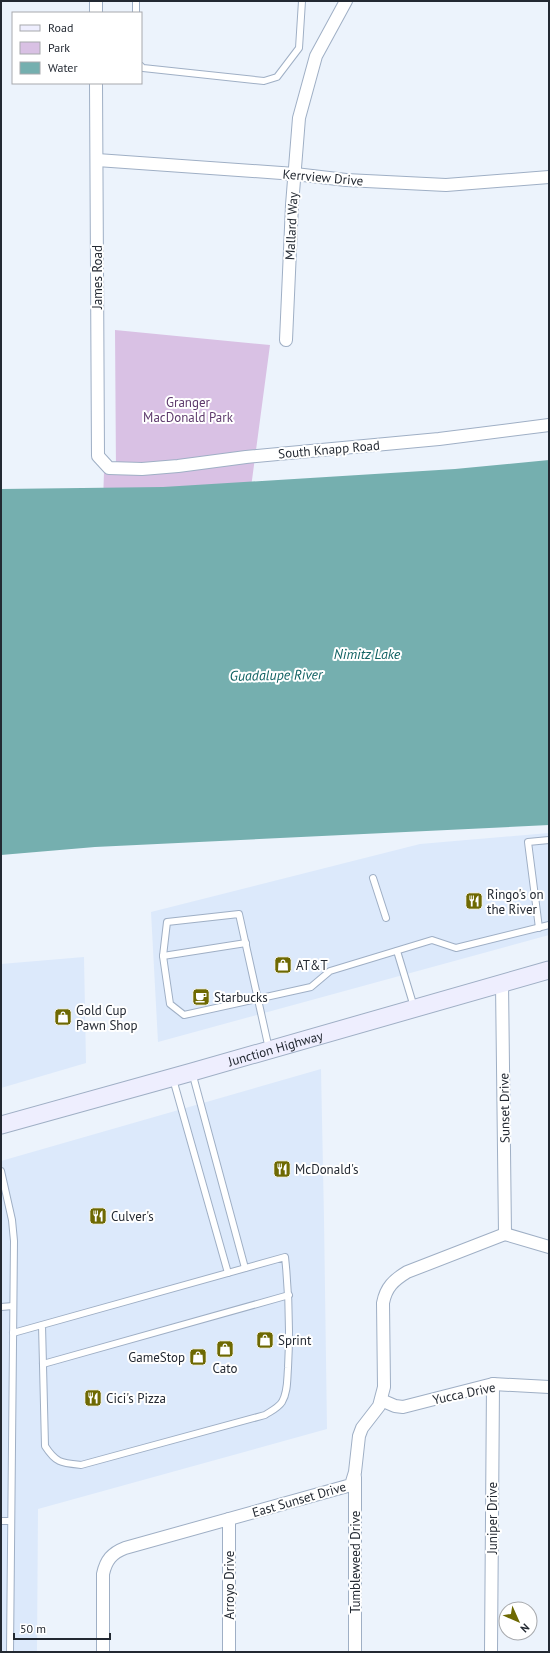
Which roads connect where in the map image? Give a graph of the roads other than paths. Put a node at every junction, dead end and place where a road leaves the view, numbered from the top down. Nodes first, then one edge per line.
1 (96, 1) edge
2 (136, 1) edge
3 (302, 1) edge
4 (346, 1) edge
5 (96, 12) edge
6 (136, 12) edge
7 (142, 67) edge
8 (96, 84) edge
9 (97, 160) junction
10 (295, 174) junction
11 (549, 177) edge
12 (286, 340) dead end
13 (549, 425) edge
14 (109, 468) joint
15 (549, 840) edge
16 (373, 878) dead end
17 (386, 918) dead end
18 (549, 926) edge
19 (539, 928) junction
20 (246, 943) junction
21 (397, 951) junction
22 (163, 956) junction
23 (549, 970) edge
24 (502, 983) junction
25 (258, 999) junction
26 (415, 1008) junction
27 (270, 1050) junction
28 (192, 1072) junction
29 (172, 1078) junction
30 (1, 1125) edge
31 (1, 1171) edge
32 (4, 1199) edge
33 (505, 1234) junction
34 (549, 1247) edge
35 (245, 1268) junction
36 (228, 1273) junction
37 (289, 1295) junction
38 (13, 1306) junction
39 (1, 1307) edge
40 (42, 1325) junction
41 (13, 1333) junction
42 (43, 1364) junction
43 (492, 1384) junction
44 (549, 1387) edge
45 (381, 1400) junction
46 (355, 1472) junction
47 (229, 1519) junction
48 (1, 1521) edge
49 (11, 1521) junction
50 (10, 1652) edge
51 (103, 1652) edge
52 (230, 1652) edge
53 (355, 1652) edge
54 (491, 1652) edge

1 - 5 street
2 - 6 lane
3 - 7 lane
4 - 10 street, Mallard Way
8 - 9 street, James Road
9 - 10 street, Kerrview Drive
9 - 14 street, James Road
10 - 11 street, Kerrview Drive
10 - 12 street, Mallard Way
13 - 14 street, South Knapp Road
15 - 19 lane
16 - 17 lane
18 - 19 lane
19 - 21 lane
20 - 22 lane
20 - 22 lane
20 - 25 lane
21 - 25 lane
21 - 26 lane
22 - 25 lane
23 - 24 main road, Junction Highway
24 - 26 main road, Junction Highway
24 - 33 street, Sunset Drive
25 - 27 lane
26 - 27 main road, Junction Highway
27 - 28 main road, Junction Highway
28 - 29 main road, Junction Highway
28 - 35 lane
29 - 30 main road, Junction Highway
29 - 36 lane
31 - 32 lane
32 - 38 lane
33 - 34 street
33 - 45 street, East Sunset Drive
35 - 36 lane
35 - 37 lane
36 - 40 lane
37 - 42 lane
37 - 42 lane
38 - 39 lane
38 - 41 lane
40 - 41 lane
40 - 42 lane
41 - 49 lane
43 - 44 street, Yucca Drive
43 - 45 street, Yucca Drive
43 - 54 street, Juniper Drive
45 - 46 street, East Sunset Drive
46 - 47 street, East Sunset Drive
46 - 53 street, Tumbleweed Drive
47 - 51 street, East Sunset Drive
47 - 52 street, Arroyo Drive
48 - 49 lane
49 - 50 lane

